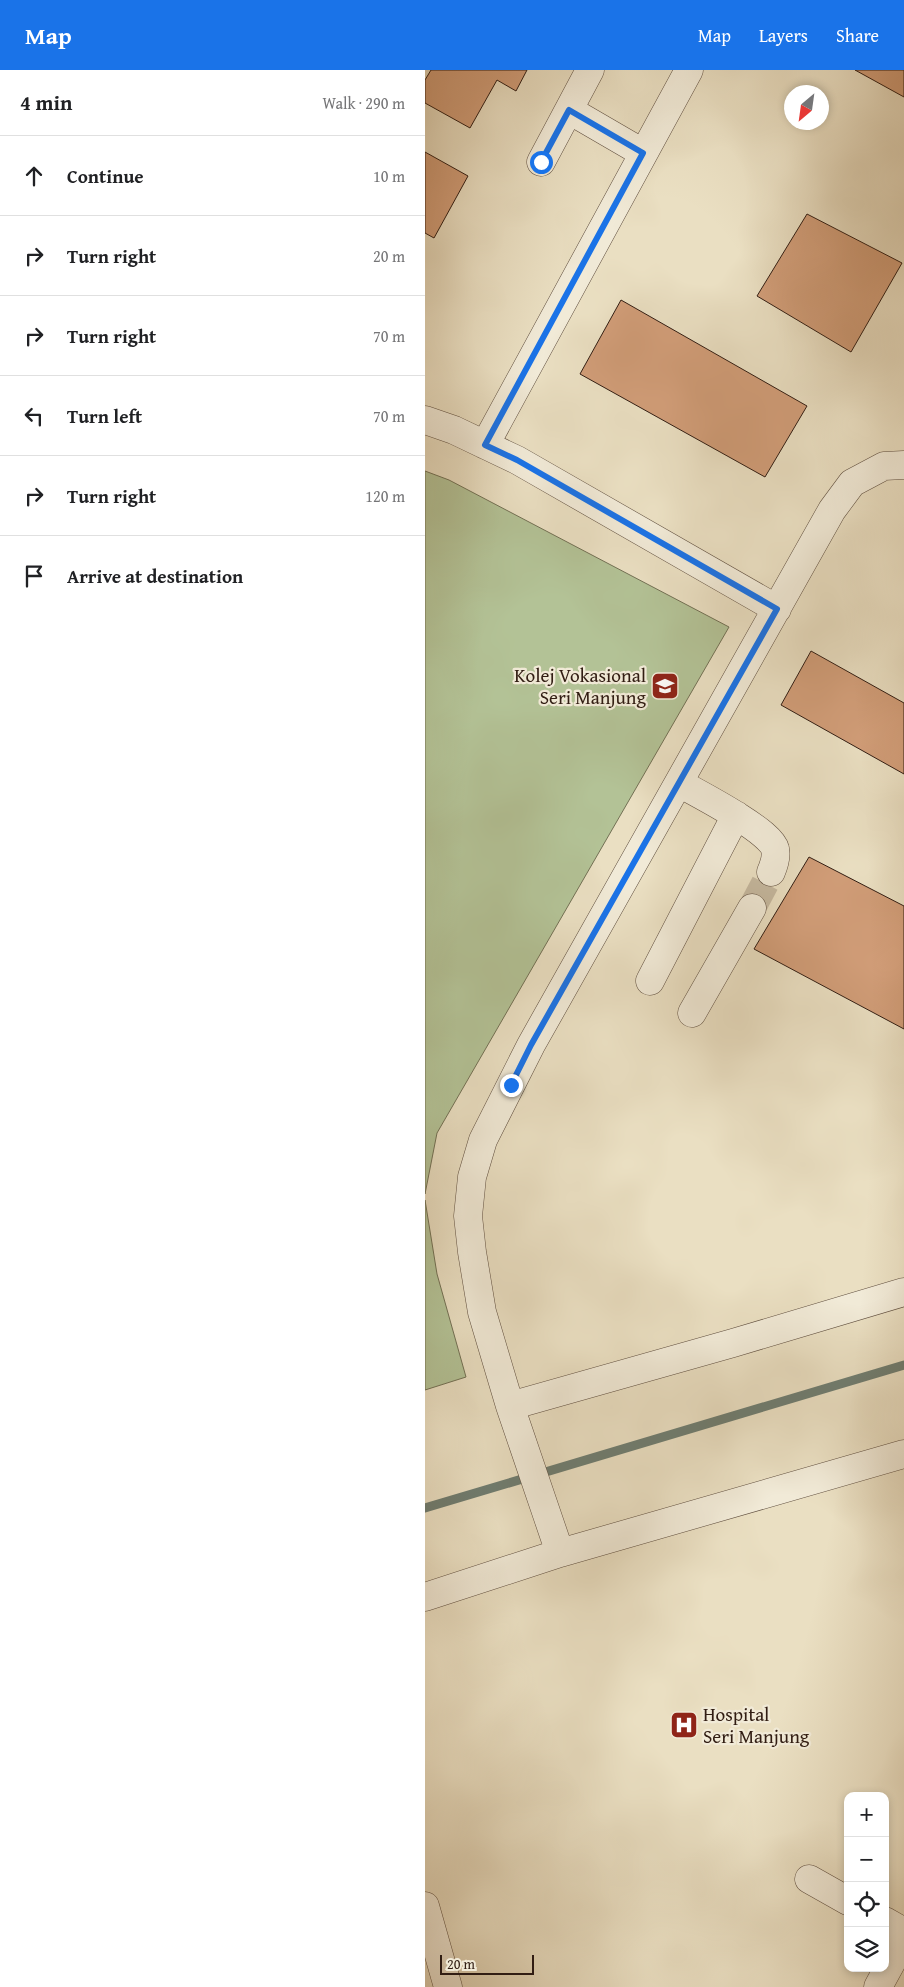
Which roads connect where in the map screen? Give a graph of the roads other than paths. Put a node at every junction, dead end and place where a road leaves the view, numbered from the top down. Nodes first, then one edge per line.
1 (590, 70) edge
2 (689, 70) edge
3 (569, 110) junction
4 (643, 153) junction
5 (541, 162) dead end
6 (425, 420) edge
7 (485, 445) junction
8 (904, 466) edge
9 (777, 609) junction
10 (679, 783) junction
11 (736, 815) junction
12 (771, 872) tunnel mouth
13 (751, 908) tunnel mouth
14 (650, 981) dead end
15 (692, 1013) dead end
16 (904, 1292) edge
17 (510, 1406) junction
18 (904, 1454) edge
19 (560, 1553) junction
20 (425, 1596) edge
21 (809, 1879) dead end
22 (844, 1898) edge
23 (425, 1906) edge
24 (889, 1923) edge
25 (904, 1932) edge
26 (904, 1939) edge
27 (448, 1987) edge
28 (878, 1987) edge

1 - 3 street
2 - 4 street
3 - 4 street
3 - 5 street
4 - 7 street
6 - 7 street
7 - 9 street
8 - 9 street
9 - 10 street
10 - 11 street
10 - 17 street
11 - 12 street
11 - 14 street
13 - 15 street
16 - 17 street
17 - 19 street
18 - 19 street
19 - 20 street
21 - 22 street
23 - 27 street
24 - 25 street
26 - 28 street

